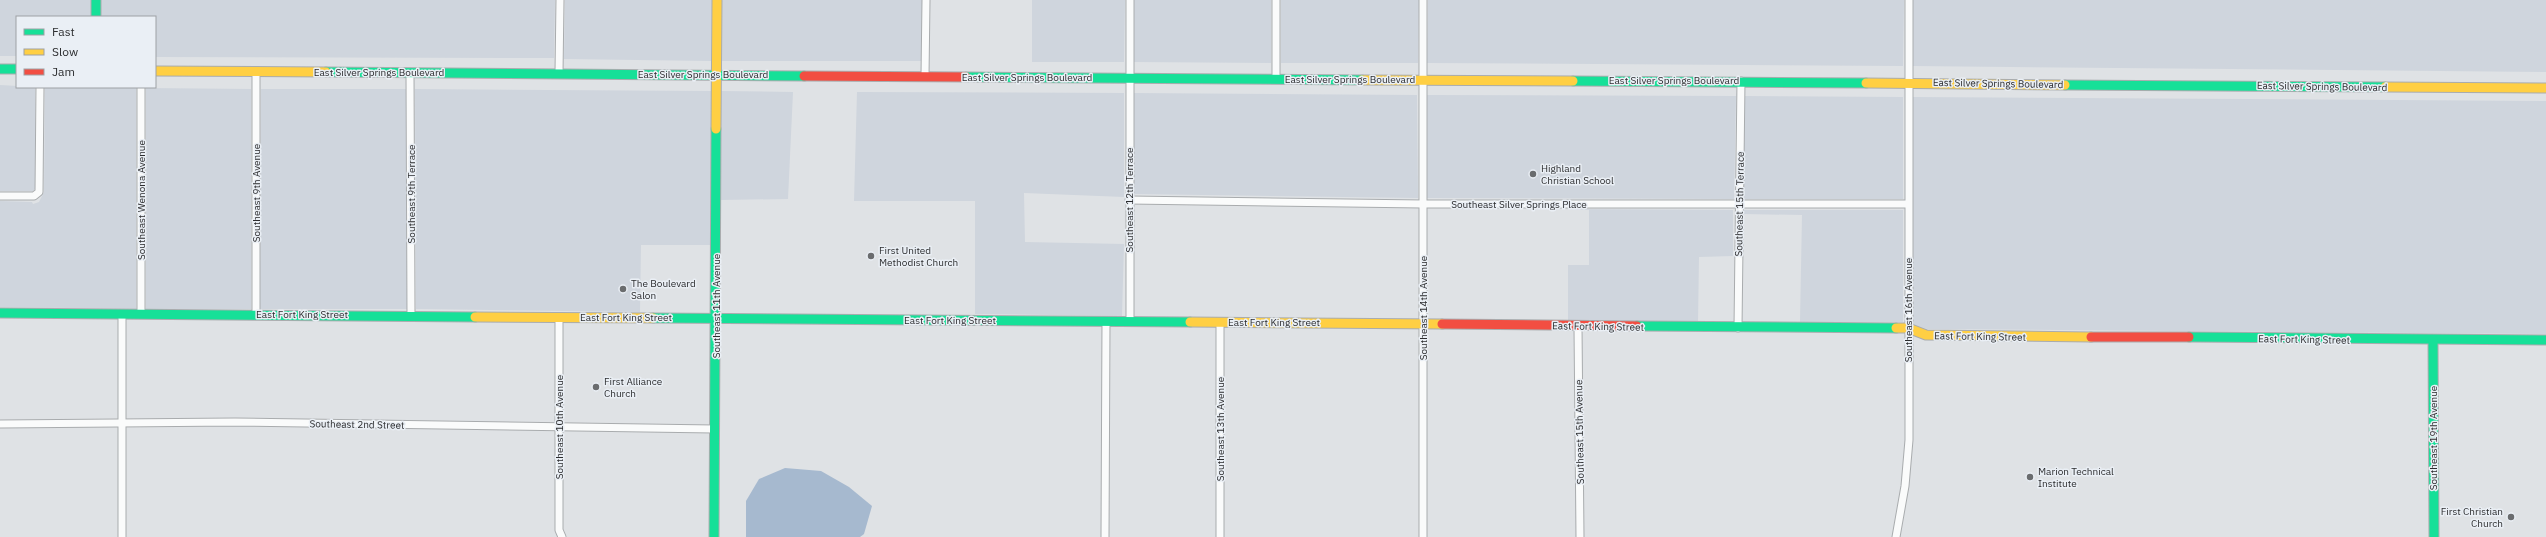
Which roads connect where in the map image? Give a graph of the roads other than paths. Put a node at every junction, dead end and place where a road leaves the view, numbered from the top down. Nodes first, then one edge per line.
1 (96, 0) edge
2 (560, 0) edge
3 (717, 0) edge
4 (926, 0) edge
5 (1130, 0) edge
6 (1276, 0) edge
7 (1423, 0) edge
8 (1909, 0) edge
9 (96, 16) edge
10 (0, 70) edge
11 (16, 70) edge
12 (156, 71) edge
13 (256, 72) junction
14 (410, 72) junction
15 (559, 73) junction
16 (716, 74) junction
17 (925, 76) junction
18 (1128, 77) junction
19 (1276, 78) junction
20 (1422, 79) junction
21 (1741, 81) junction
22 (1908, 82) junction
23 (40, 88) edge
24 (141, 88) edge
25 (2546, 88) edge
26 (0, 196) edge
27 (1129, 200) junction
28 (1422, 204) junction
29 (1738, 204) junction
30 (1908, 204) junction
31 (0, 313) edge
32 (122, 314) junction
33 (141, 314) junction
34 (256, 314) junction
35 (411, 315) junction
36 (559, 317) junction
37 (716, 318) junction
38 (1106, 321) junction
39 (1130, 322) junction
40 (1220, 322) junction
41 (1423, 323) junction
42 (1578, 327) junction
43 (1738, 328) junction
44 (1908, 328) junction
45 (2433, 340) junction
46 (2546, 340) edge
47 (122, 422) junction
48 (0, 424) edge
49 (560, 427) junction
50 (714, 429) junction
51 (122, 537) edge
52 (562, 537) edge
53 (714, 537) edge
54 (1105, 537) edge
55 (1220, 537) edge
56 (1423, 537) edge
57 (1580, 537) edge
58 (1896, 537) edge
59 (2434, 537) edge

1 - 9 street
2 - 15 street
3 - 16 street, Southeast 11th Avenue
4 - 17 street
5 - 18 street, Southeast 12th Terrace
6 - 19 street
7 - 20 street, Southeast 14th Avenue
8 - 22 street, Southeast 16th Avenue
10 - 11 street
12 - 13 street, East Silver Springs Boulevard
13 - 14 street, East Silver Springs Boulevard
13 - 34 street, Southeast 9th Avenue
14 - 15 street, East Silver Springs Boulevard
14 - 35 street, Southeast 9th Terrace
15 - 16 street, East Silver Springs Boulevard
16 - 17 street, East Silver Springs Boulevard
16 - 37 street, Southeast 11th Avenue
17 - 18 street, East Silver Springs Boulevard
18 - 19 street, East Silver Springs Boulevard
18 - 27 street, Southeast 12th Terrace
19 - 20 street, East Silver Springs Boulevard
20 - 21 street, East Silver Springs Boulevard
20 - 28 street, Southeast 14th Avenue
21 - 22 street, East Silver Springs Boulevard
21 - 29 street, Southeast 15th Terrace
22 - 25 street, East Silver Springs Boulevard
22 - 30 street, Southeast 16th Avenue
23 - 26 street
24 - 33 street, Southeast Wenona Avenue
27 - 28 street, Southeast Silver Springs Place
27 - 39 street, Southeast 12th Terrace
28 - 29 street, Southeast Silver Springs Place
28 - 41 street, Southeast 14th Avenue
29 - 30 street, Southeast Silver Springs Place
29 - 43 street, Southeast 15th Terrace
30 - 44 street, Southeast 16th Avenue
31 - 32 street, East Fort King Street
32 - 33 street, East Fort King Street
32 - 47 street
33 - 34 street, East Fort King Street
34 - 35 street, East Fort King Street
35 - 36 street, East Fort King Street
36 - 37 street, East Fort King Street
36 - 49 street, Southeast 10th Avenue
37 - 38 street, East Fort King Street
37 - 50 street, Southeast 11th Avenue
38 - 39 street, East Fort King Street
38 - 54 street
39 - 40 street, East Fort King Street
40 - 41 street, East Fort King Street
40 - 55 street, Southeast 13th Avenue
41 - 42 street, East Fort King Street
41 - 56 street, Southeast 14th Avenue
42 - 43 street, East Fort King Street
42 - 57 street, Southeast 15th Avenue
43 - 44 street, East Fort King Street
44 - 45 street, East Fort King Street
44 - 58 street, Southeast 16th Avenue
45 - 46 street, East Fort King Street
45 - 59 street, Southeast 19th Avenue
47 - 48 street, Southeast 2nd Street
47 - 49 street, Southeast 2nd Street
47 - 51 street
49 - 50 street, Southeast 2nd Street
49 - 52 street, Southeast 10th Avenue
50 - 53 street, Southeast 11th Avenue

